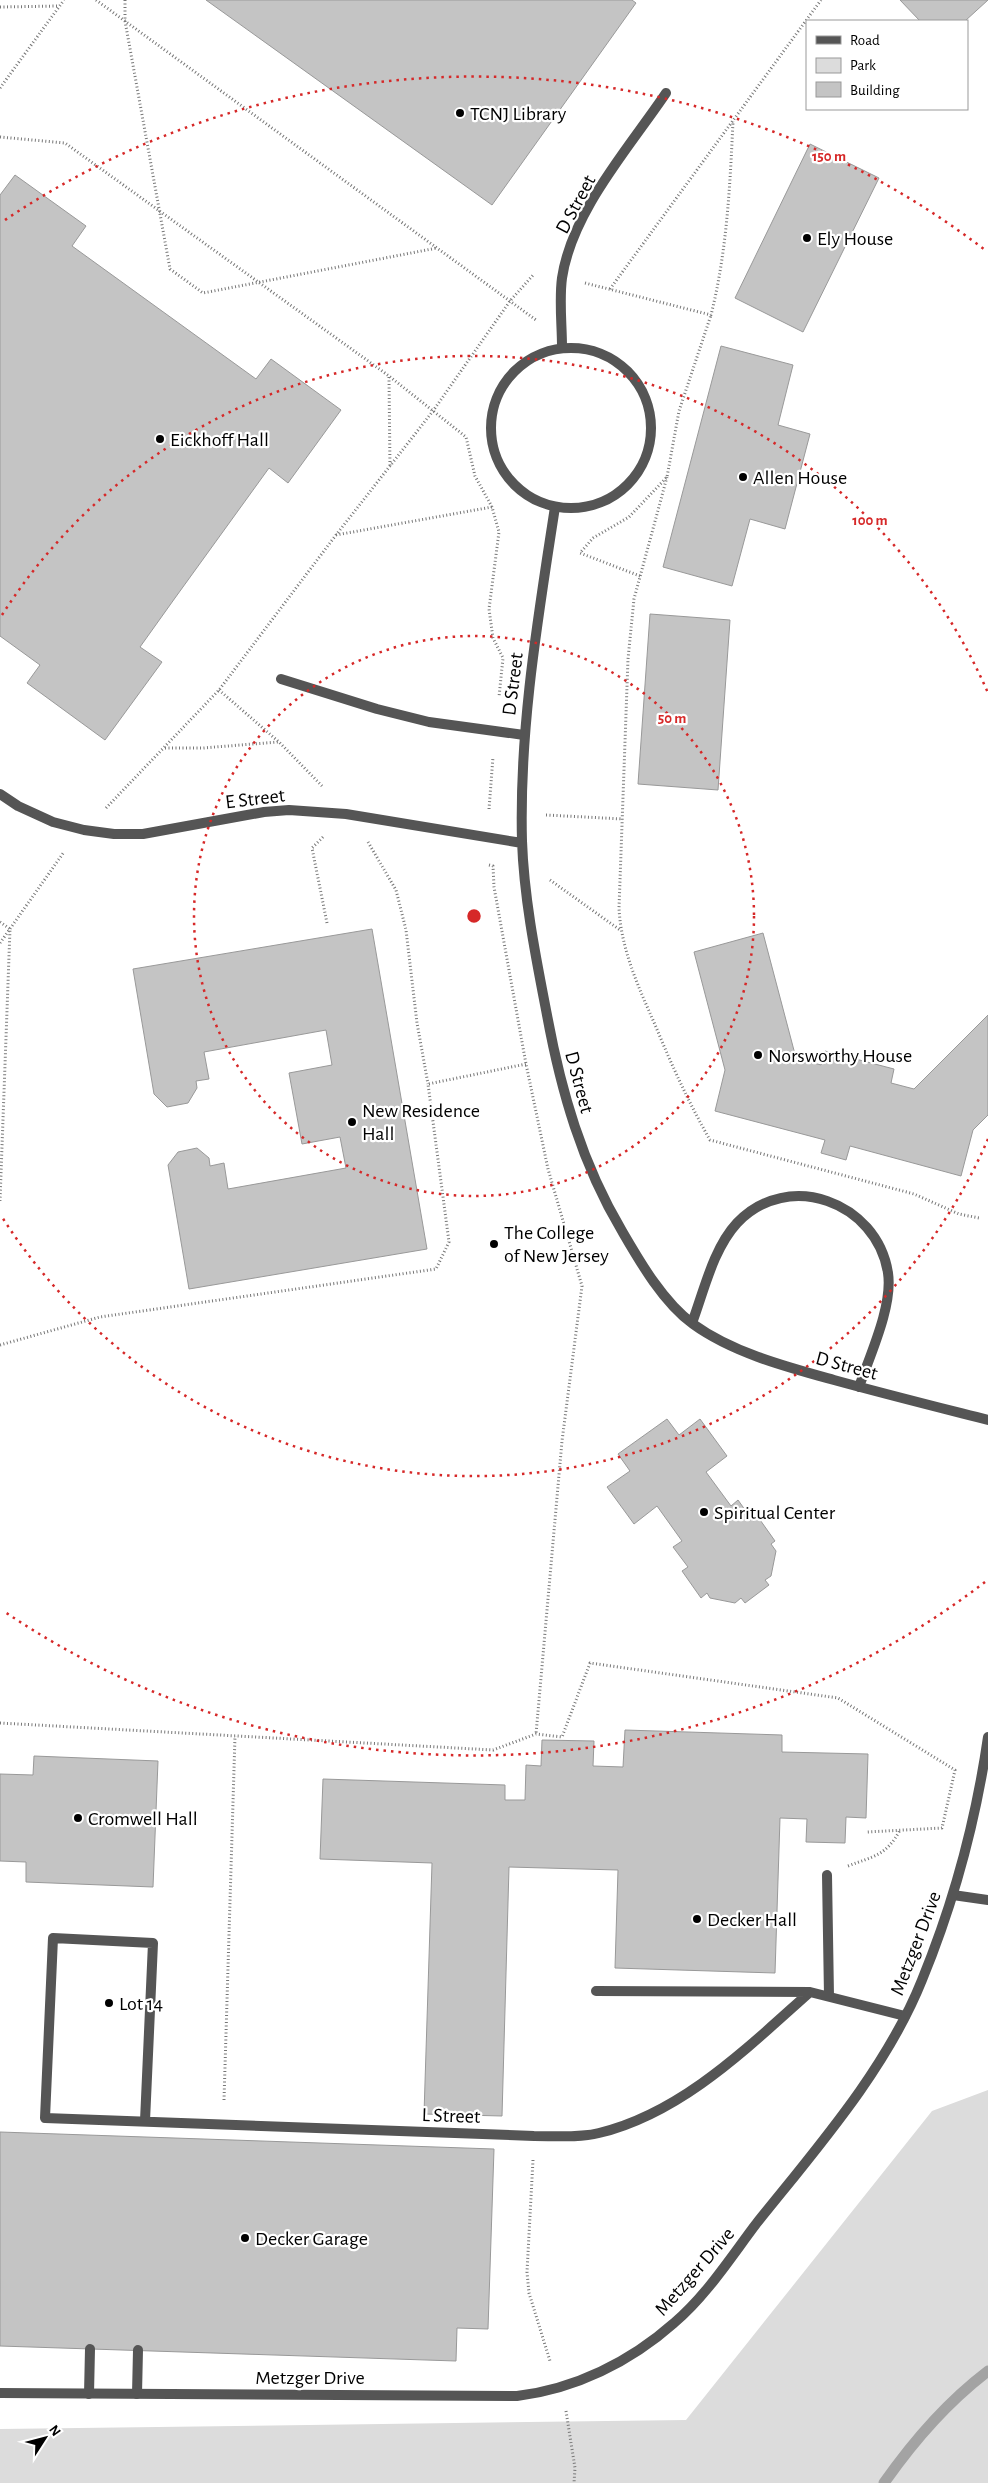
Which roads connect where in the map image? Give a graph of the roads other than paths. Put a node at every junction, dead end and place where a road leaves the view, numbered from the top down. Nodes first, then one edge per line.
1 (666, 93) dead end
2 (562, 343) junction
3 (555, 508) junction
4 (281, 679) dead end
5 (524, 735) junction
6 (0, 794) edge
7 (522, 843) junction
8 (692, 1323) junction
9 (859, 1387) junction
10 (988, 1420) edge
11 (988, 1737) edge
12 (827, 1875) road end
13 (953, 1895) junction
14 (988, 1900) edge
15 (596, 1991) dead end
16 (810, 1992) junction
17 (830, 1996) junction
18 (905, 2016) junction
19 (145, 2121) junction
20 (90, 2349) dead end
21 (138, 2350) dead end
22 (0, 2393) edge
23 (89, 2394) junction
24 (137, 2394) junction

1 - 2 street, D Street
2 - 3 street
2 - 3 street
3 - 5 street, D Street
4 - 5 street
5 - 7 street, D Street
6 - 7 street, E Street
7 - 8 street, D Street
8 - 9 street, D Street
8 - 9 street
9 - 10 street, D Street
11 - 13 street, Metzger Drive
12 - 17 street
13 - 14 street
13 - 18 street, Metzger Drive
15 - 16 street
16 - 17 street
16 - 19 street, L Street
17 - 18 street
18 - 24 street, Metzger Drive
19 - 19 street, L Street
20 - 23 street
21 - 24 street
22 - 23 street, Metzger Drive
23 - 24 street, Metzger Drive

